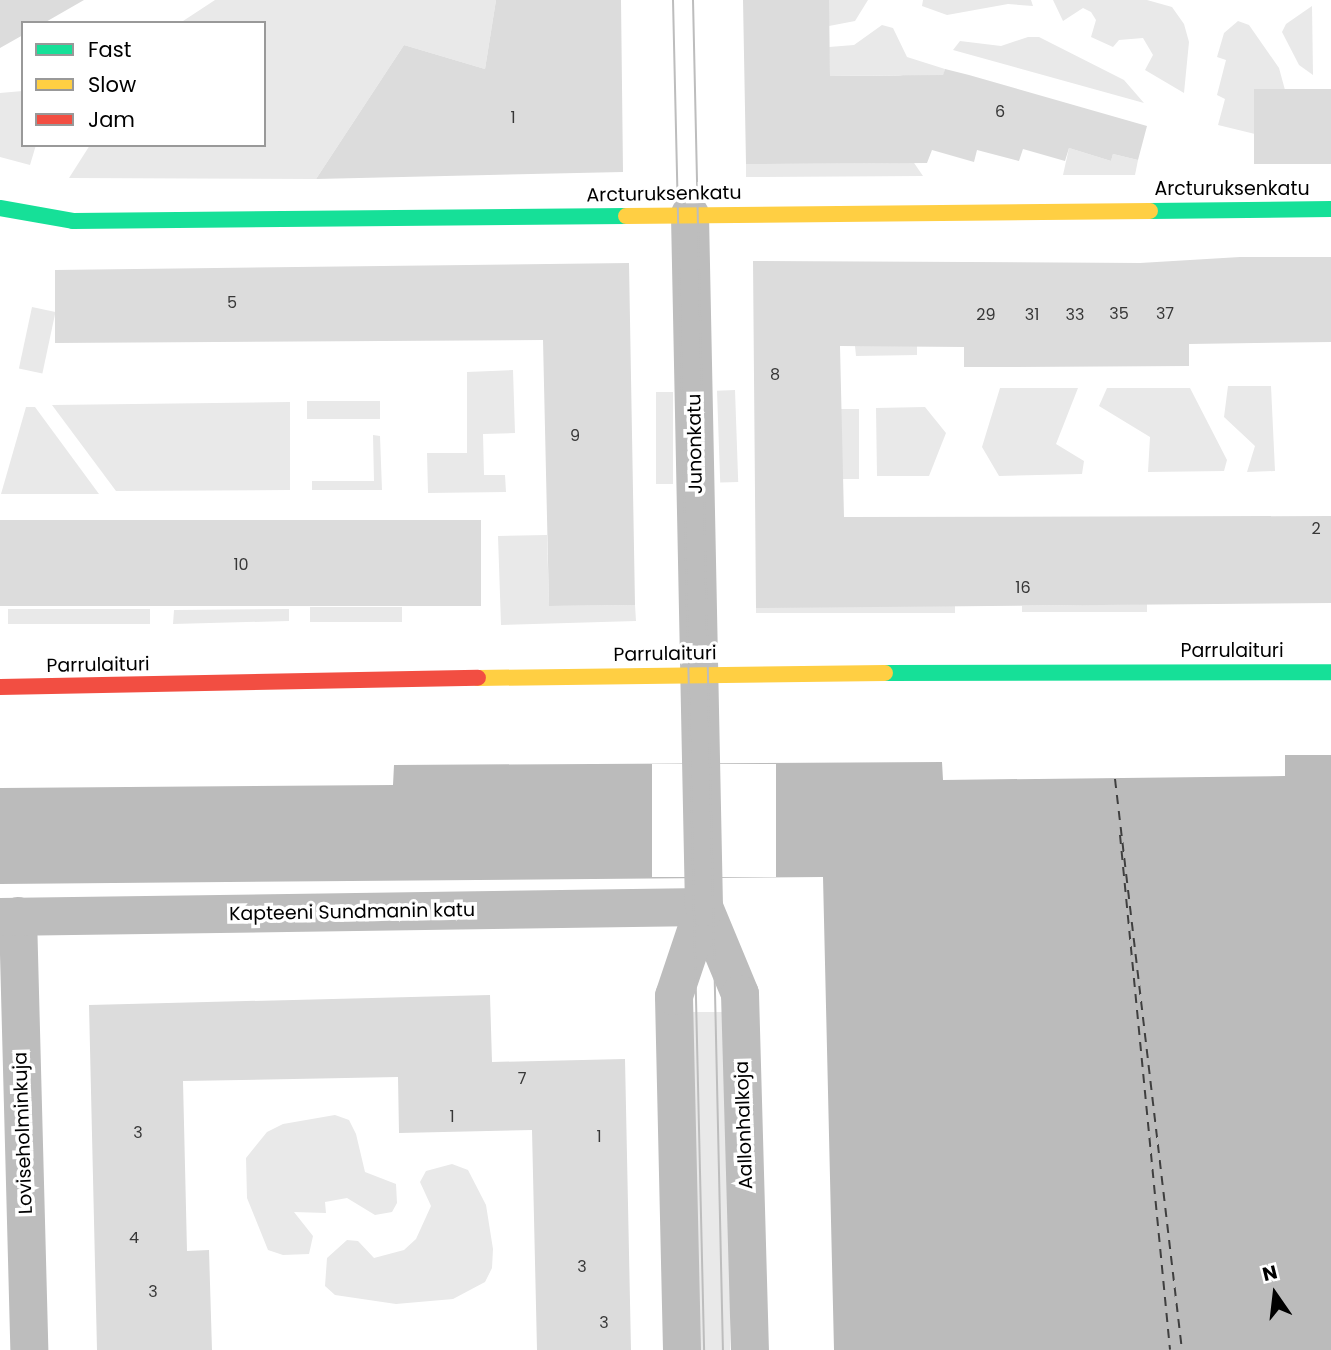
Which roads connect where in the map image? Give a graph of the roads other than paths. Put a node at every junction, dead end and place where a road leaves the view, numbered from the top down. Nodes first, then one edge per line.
1 (0, 208) edge
2 (1331, 209) edge
3 (690, 214) junction
4 (1331, 672) edge
5 (700, 674) junction
6 (0, 687) edge
7 (704, 892) junction
8 (9, 917) edge
9 (29, 1350) edge
10 (682, 1350) edge
11 (750, 1350) edge

1 - 3 street, Arcturuksenkatu
2 - 3 street, Arcturuksenkatu
3 - 5 street, Junonkatu
4 - 5 street, Parrulaituri
5 - 6 street, Parrulaituri
5 - 7 street, Aallonhalkoja
7 - 8 street, Kapteeni Sundmanin katu
7 - 10 street, Aallonhalkoja
7 - 11 street, Aallonhalkoja
8 - 9 street, Loviseholminkuja

